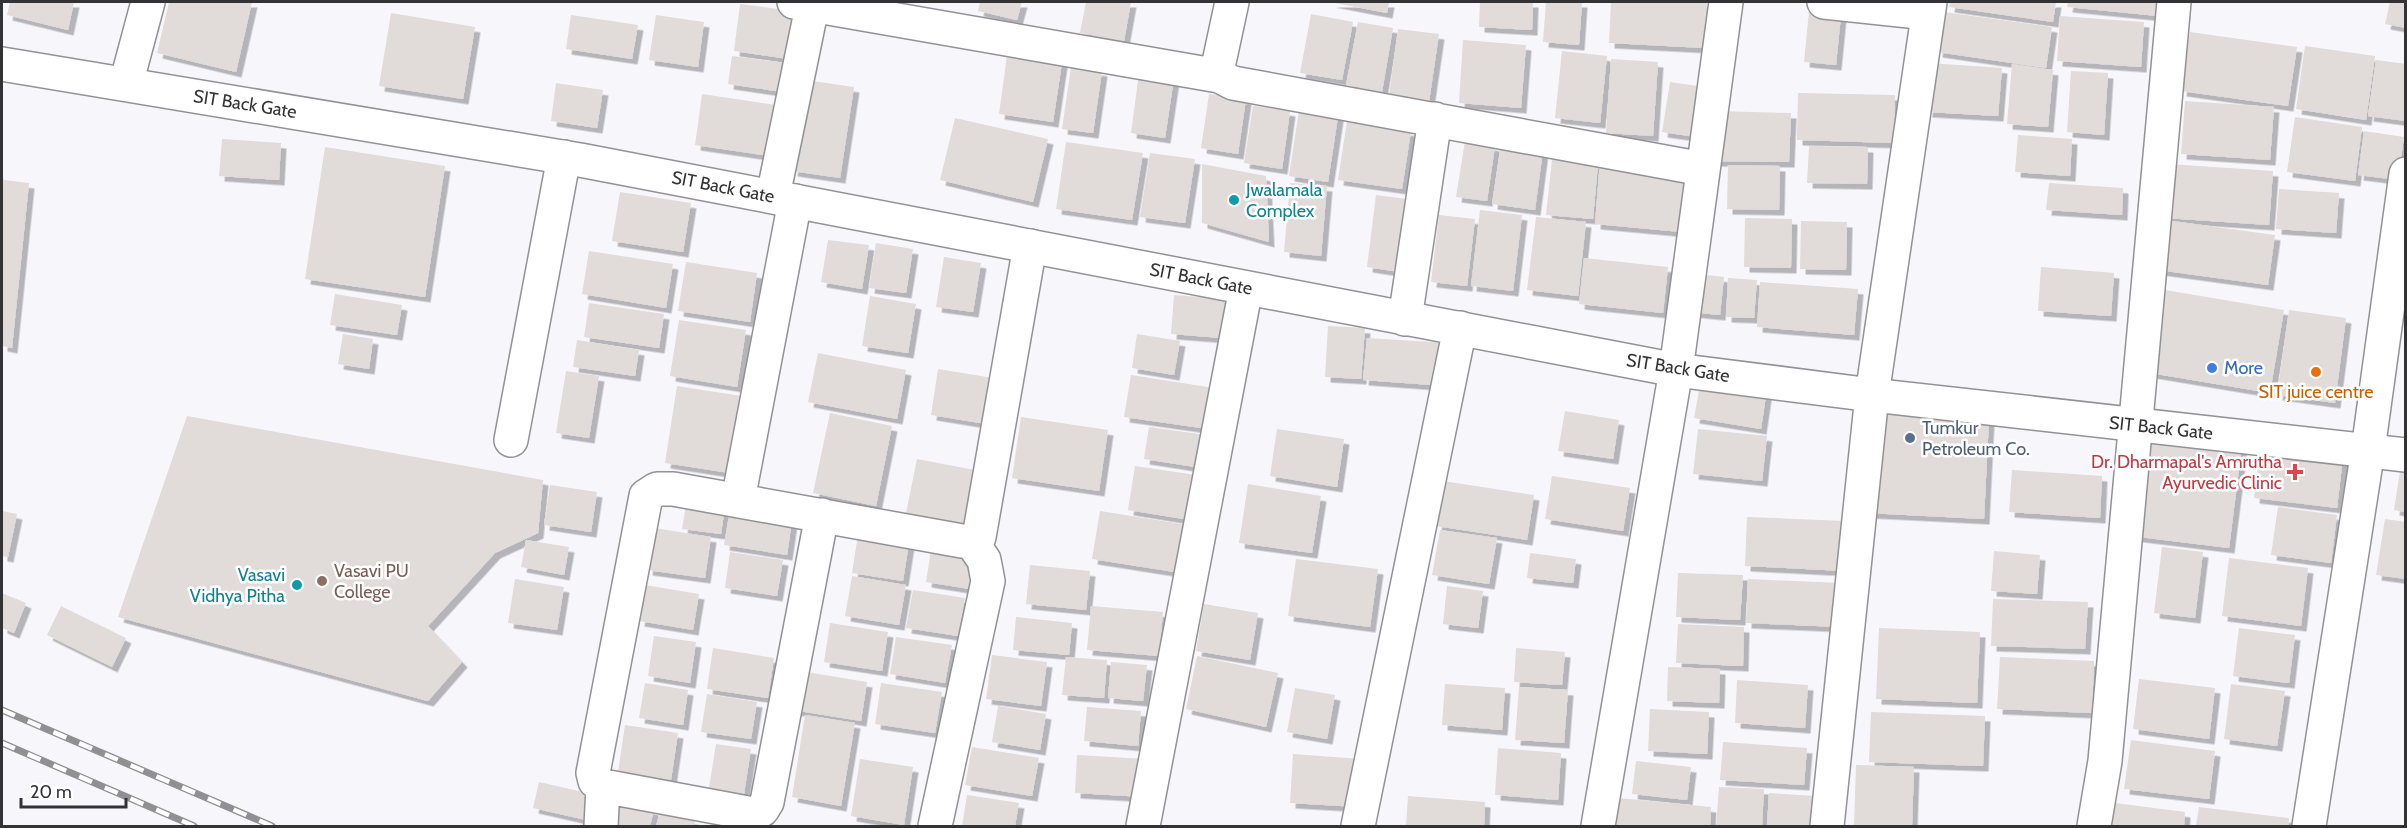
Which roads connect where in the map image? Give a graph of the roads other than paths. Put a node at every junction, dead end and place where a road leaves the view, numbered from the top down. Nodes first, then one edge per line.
1 (148, 2) edge
2 (1233, 2) edge
3 (1726, 2) edge
4 (1824, 2) edge
5 (2174, 2) edge
6 (806, 3) edge
7 (1929, 7) edge
8 (2, 64) edge
9 (1219, 76) junction
10 (126, 84) junction
11 (1435, 119) junction
12 (564, 157) junction
13 (1703, 169) junction
14 (2406, 174) edge
15 (784, 198) junction
16 (1030, 246) junction
17 (1246, 288) junction
18 (1405, 319) junction
19 (1460, 328) junction
20 (1676, 370) junction
21 (1872, 395) junction
22 (2135, 425) junction
23 (511, 440) dead end
24 (2368, 450) junction
25 (2406, 455) edge
26 (738, 500) junction
27 (822, 515) junction
28 (971, 541) junction
29 (603, 786) junction
30 (601, 826) edge
31 (935, 826) edge
32 (1143, 826) edge
33 (1358, 826) edge
34 (1598, 826) edge
35 (1827, 826) edge
36 (2094, 826) edge
37 (2309, 826) edge

1 - 10 street
2 - 9 street
3 - 13 street
4 - 7 street
5 - 22 street
6 - 9 street
6 - 15 street
7 - 21 street
8 - 10 street, SIT Back Gate
9 - 11 street
10 - 12 street, SIT Back Gate
11 - 13 street
11 - 18 street
12 - 15 street, SIT Back Gate
12 - 23 street
13 - 20 street
14 - 24 street
15 - 16 street, SIT Back Gate
15 - 26 street
16 - 17 street, SIT Back Gate
16 - 28 street
17 - 18 street, SIT Back Gate
17 - 32 street
18 - 19 street, SIT Back Gate
19 - 20 street, SIT Back Gate
19 - 33 street
20 - 21 street, SIT Back Gate
20 - 34 street
21 - 22 street, SIT Back Gate
21 - 35 street
22 - 24 street, SIT Back Gate
22 - 36 street
24 - 25 street, SIT Back Gate
24 - 37 street
26 - 27 street
26 - 29 street
27 - 28 street
27 - 29 street
28 - 31 street
29 - 30 street

